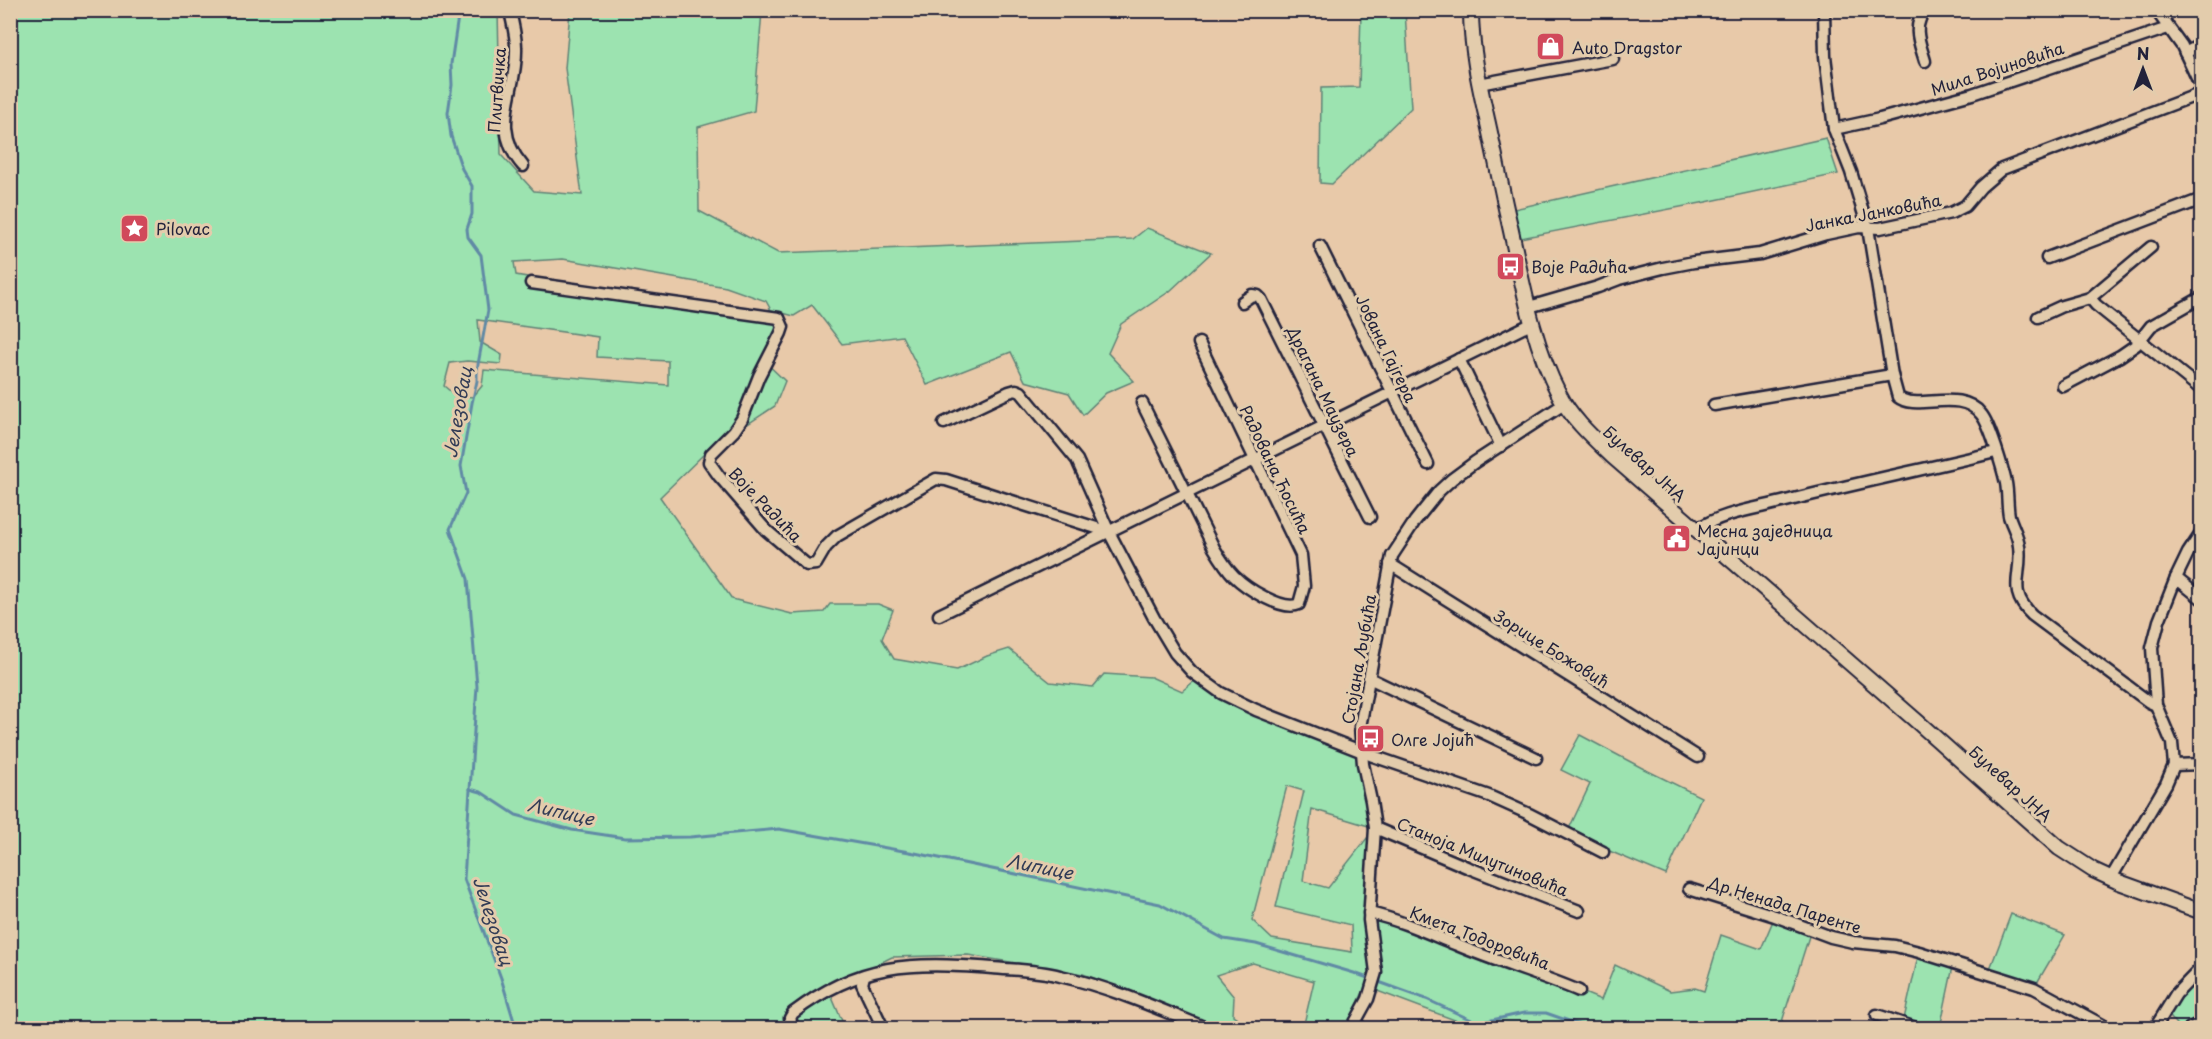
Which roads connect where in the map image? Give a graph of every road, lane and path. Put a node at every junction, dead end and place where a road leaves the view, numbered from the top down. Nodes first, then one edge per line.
1 (510, 10) edge
2 (1471, 10) edge
3 (1824, 10) edge
4 (1926, 10) edge
5 (2160, 12) edge
6 (2168, 28) junction
7 (2202, 44) edge
8 (2186, 53) junction
9 (1613, 59) dead end
10 (1925, 61) dead end
11 (1479, 84) junction
12 (2202, 91) edge
13 (1833, 129) junction
14 (524, 166) dead end
15 (2202, 200) edge
16 (1868, 228) junction
17 (1320, 246) dead end
18 (2151, 247) dead end
19 (2047, 258) dead end
20 (531, 283) dead end
21 (2202, 297) edge
22 (2090, 298) junction
23 (1242, 302) dead end
24 (1529, 307) junction
25 (2038, 317) dead end
26 (1533, 323) junction
27 (2140, 339) junction
28 (1199, 344) dead end
29 (1459, 359) junction
30 (1892, 375) junction
31 (2063, 386) dead end
32 (2202, 390) edge
33 (1392, 393) junction
34 (1142, 403) dead end
35 (1564, 404) junction
36 (1714, 405) dead end
37 (944, 423) dead end
38 (1324, 426) junction
39 (1501, 446) junction
40 (1996, 452) junction
41 (1255, 460) junction
42 (1428, 464) dead end
43 (1187, 494) junction
44 (1370, 517) dead end
45 (1696, 531) junction
46 (1109, 532) junction
47 (2202, 532) edge
48 (1390, 564) junction
49 (2176, 579) junction
50 (2202, 599) edge
51 (939, 615) dead end
52 (1369, 678) junction
53 (2156, 705) junction
54 (1361, 752) junction
55 (1698, 757) dead end
56 (1536, 758) dead end
57 (2202, 764) edge
58 (2174, 765) junction
59 (1375, 828) junction
60 (1603, 852) dead end
61 (2111, 878) junction
62 (1689, 889) dead end
63 (1579, 911) dead end
64 (2202, 912) edge
65 (1369, 913) junction
66 (2202, 968) edge
67 (864, 976) junction
68 (1579, 991) dead end
69 (1877, 1015) dead end
70 (2202, 1022) edge
71 (793, 1029) edge
72 (883, 1029) edge
73 (1206, 1029) edge
74 (1352, 1029) edge
75 (1916, 1029) edge
76 (2108, 1029) edge
77 (2156, 1029) edge
78 (2190, 1029) edge

1 - 14 street, Плитвичка
2 - 11 main road, Булевар ЈНА
3 - 13 street
4 - 10 street
5 - 6 street
6 - 8 street
6 - 13 street, Мила Војиновића
7 - 8 street
8 - 12 street
9 - 11 street
11 - 24 main road, Булевар ЈНА
12 - 16 street, Јанка Јанковића
13 - 16 street
15 - 19 street
16 - 24 street, Јанка Јанковића
16 - 30 street
17 - 33 street, Јована Гајгера
18 - 22 street
20 - 46 street, Воје Радића
21 - 27 street
22 - 25 street
22 - 27 street
23 - 38 street, Драгана Маузера
24 - 26 main road, Булевар ЈНА
26 - 29 street
26 - 35 main road, Булевар ЈНА
27 - 31 street
27 - 32 street
28 - 41 street, Радована Ћосића
29 - 33 street
29 - 39 street
30 - 36 street
30 - 40 street
33 - 38 street
33 - 42 street, Јована Гајгера
34 - 43 street
35 - 39 street, Стојана Љубића
35 - 45 main road, Булевар ЈНА
37 - 46 street
38 - 41 street
38 - 44 street, Драгана Маузера
39 - 48 street, Стојана Љубића
40 - 45 street
40 - 53 street
41 - 43 street
41 - 43 street, Радована Ћосића
43 - 46 street
45 - 61 main road, Булевар ЈНА
46 - 51 street
46 - 54 street
47 - 49 street
48 - 52 street, Стојана Љубића
48 - 55 street, Зорице Божовић
49 - 50 street
49 - 53 street
52 - 54 street, Стојана Љубића
52 - 56 street
53 - 58 street
54 - 59 street, Стојана Љубића
54 - 60 street
57 - 58 street
58 - 61 street
59 - 63 street, Станоја Милутиновића
59 - 65 street, Стојана Љубића
61 - 64 main road, Булевар ЈНА
62 - 76 street, Др Ненада Паренте
65 - 68 street, Кмета Тодоровића
65 - 74 street, Стојана Љубића
66 - 77 street
67 - 71 street
67 - 72 street
67 - 73 street
69 - 75 street
70 - 78 street

